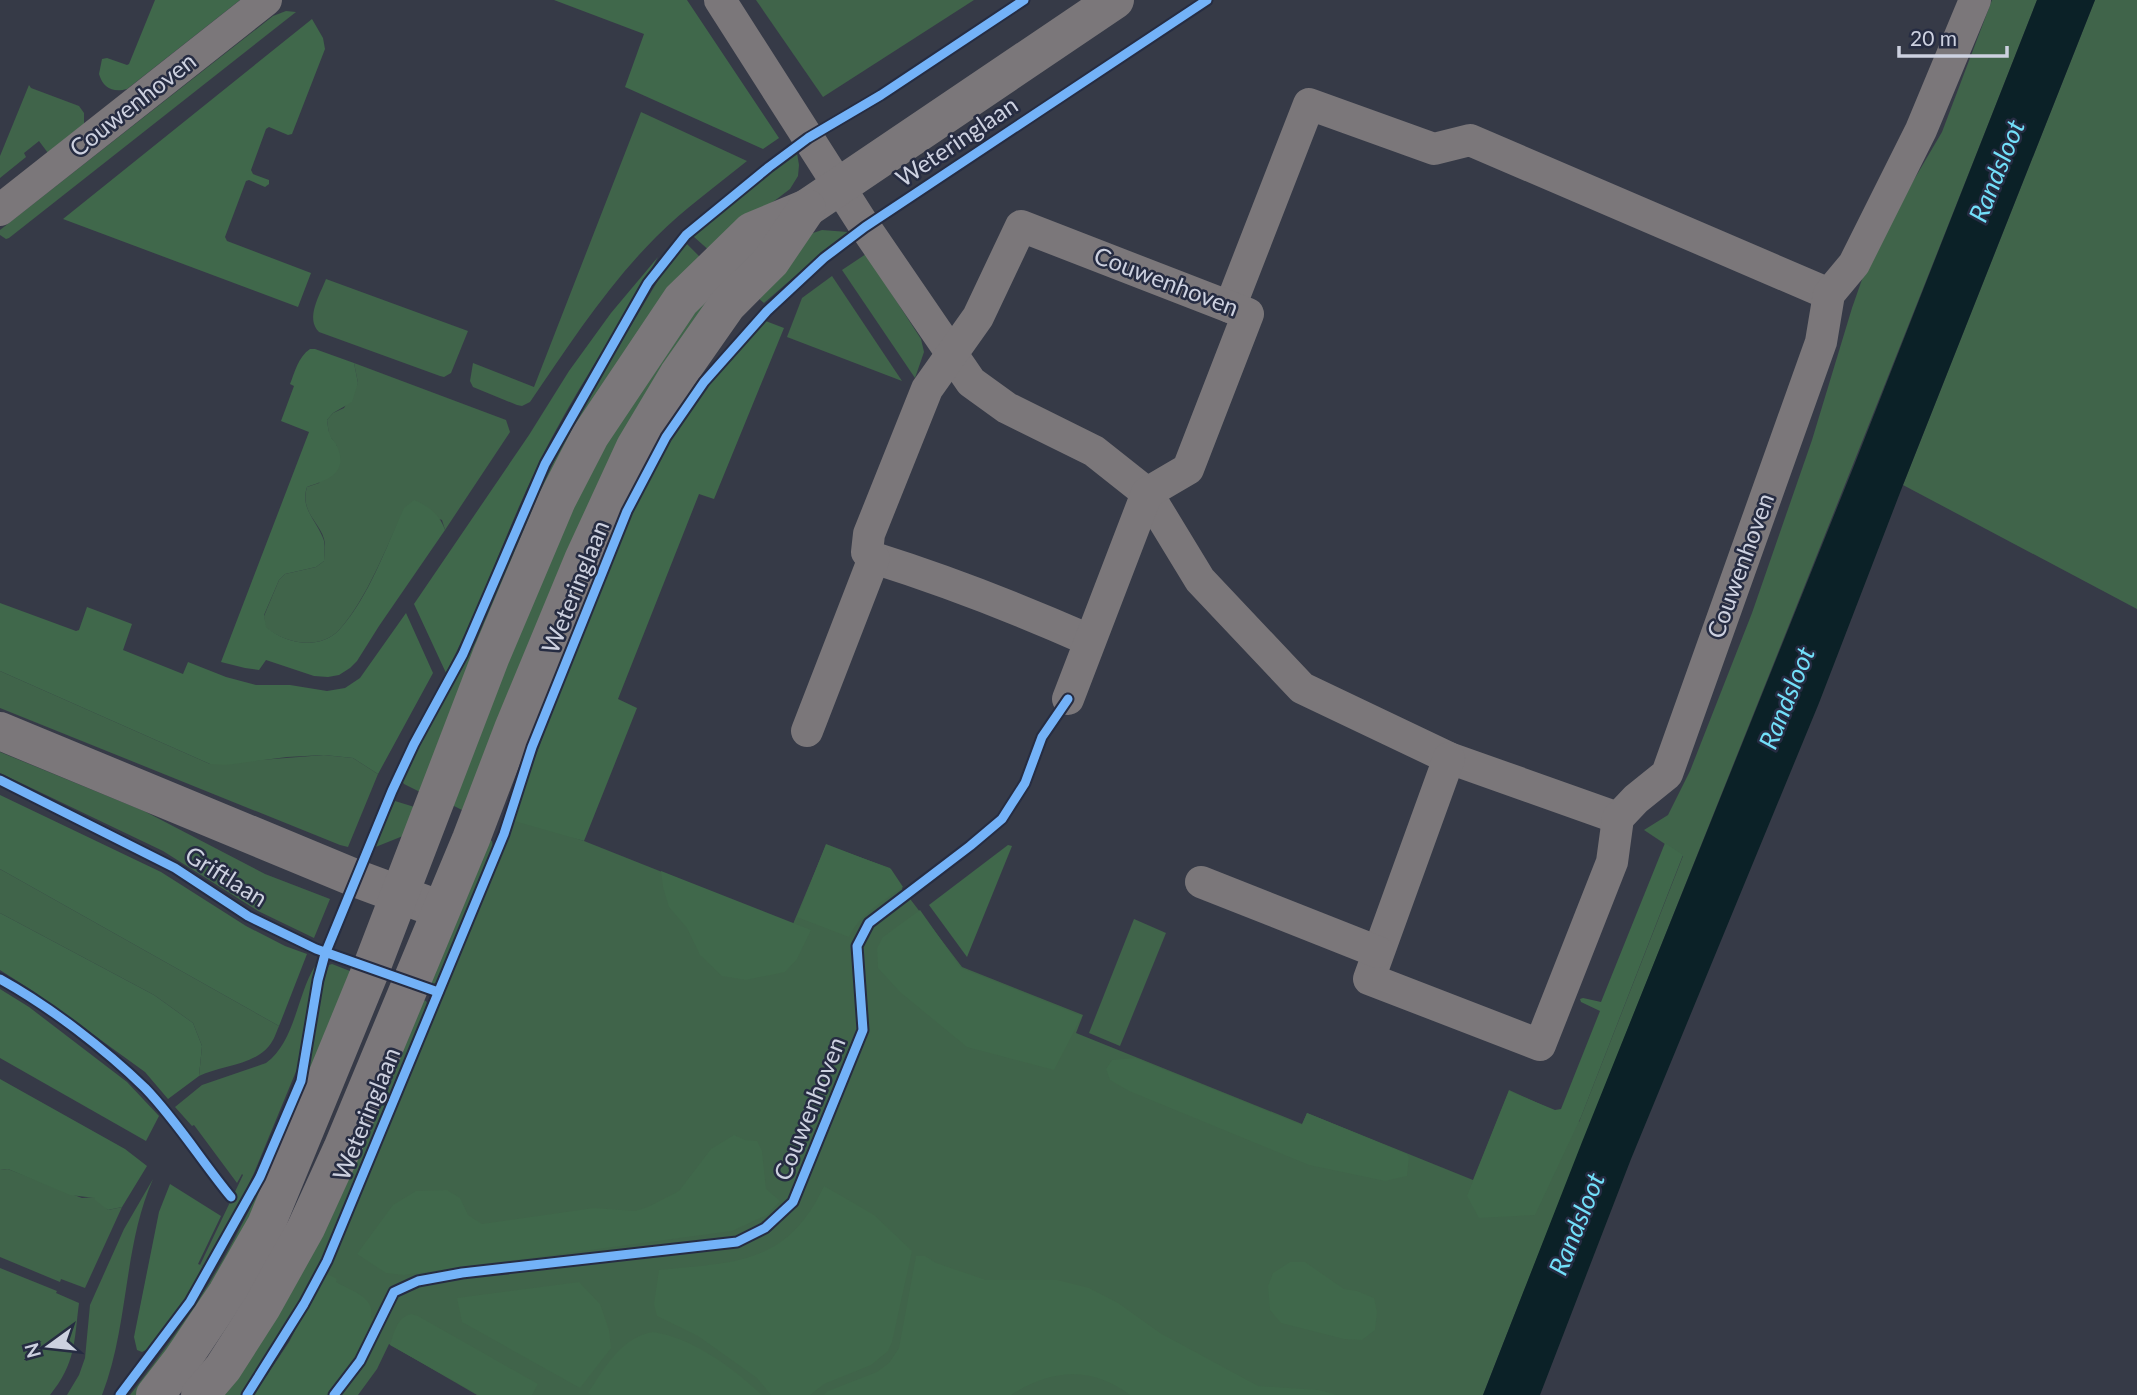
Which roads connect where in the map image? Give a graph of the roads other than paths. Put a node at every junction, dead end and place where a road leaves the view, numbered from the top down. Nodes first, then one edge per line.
1 (266, 0) edge
2 (720, 0) edge
3 (1115, 0) edge
4 (1975, 0) edge
5 (840, 186) junction
6 (807, 208) junction
7 (0, 211) edge
8 (1829, 294) junction
9 (1230, 307) junction
10 (951, 353) junction
11 (1147, 493) junction
12 (874, 558) junction
13 (1089, 640) junction
14 (1068, 699) dead end
15 (0, 731) edge
16 (807, 731) dead end
17 (1449, 758) junction
18 (1618, 818) junction
19 (1201, 882) dead end
20 (400, 895) junction
21 (440, 910) junction
22 (1378, 952) junction
23 (155, 1395) edge
24 (200, 1395) edge

1 - 7 street, Couwenhoven
2 - 5 street
3 - 5 street, Weteringlaan
4 - 8 street
5 - 6 street, Weteringlaan
5 - 10 street
6 - 20 street, Weteringlaan
6 - 21 street, Weteringlaan
8 - 9 street
8 - 18 street, Couwenhoven
9 - 10 street, Couwenhoven
9 - 11 street, Couwenhoven
10 - 11 street
10 - 12 street, Couwenhoven
11 - 13 street
11 - 17 street
12 - 13 street
12 - 16 street, Couwenhoven
13 - 14 street
15 - 20 street, Griftlaan
17 - 18 street
17 - 22 street
18 - 22 street
19 - 22 street
20 - 21 street, Griftlaan
20 - 23 street, Weteringlaan
21 - 24 street, Weteringlaan

